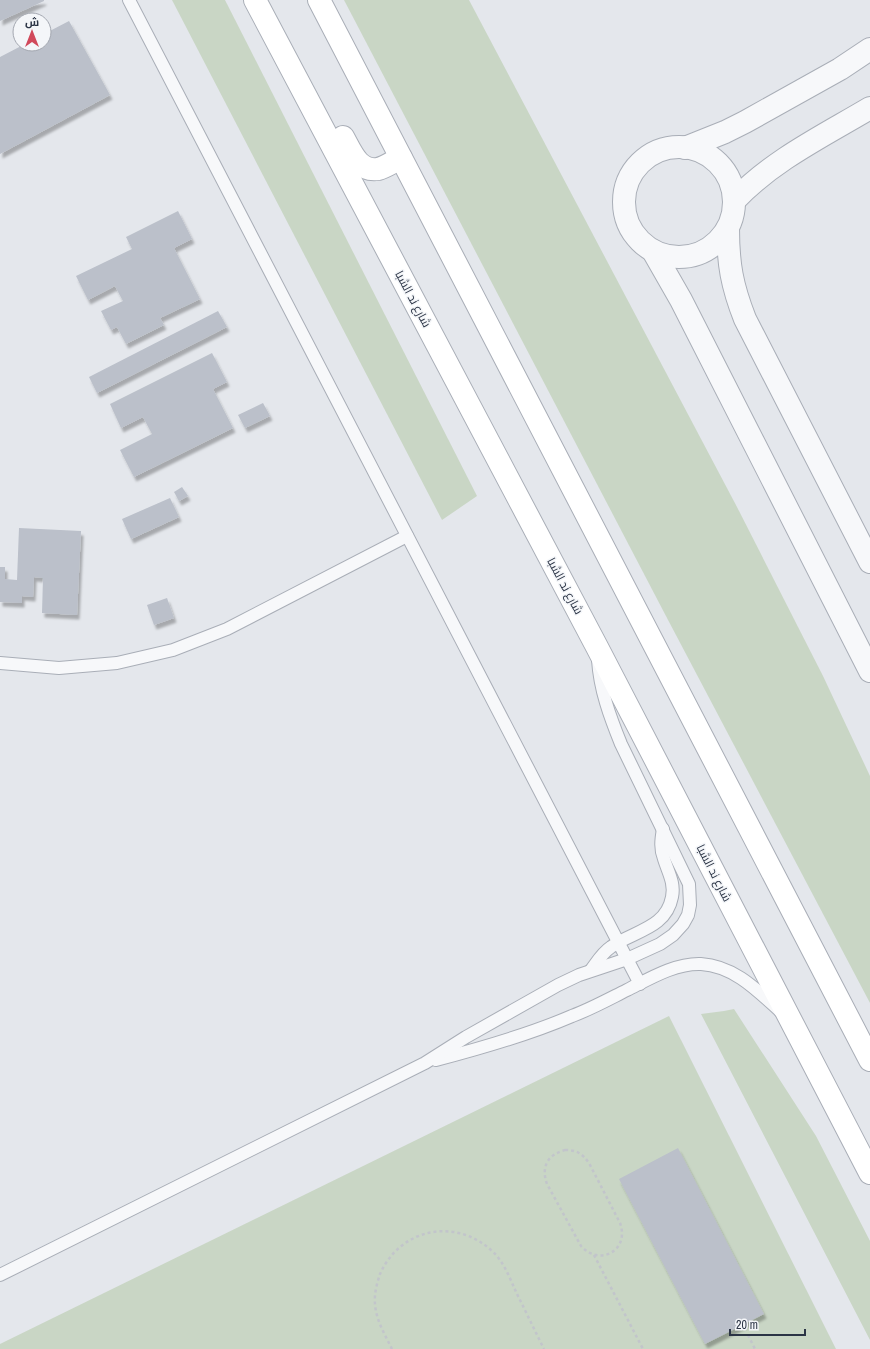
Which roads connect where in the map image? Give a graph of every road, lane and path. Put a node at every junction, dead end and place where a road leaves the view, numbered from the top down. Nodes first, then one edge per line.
1 (129, 0) edge
2 (255, 0) edge
3 (319, 0) edge
4 (870, 48) edge
5 (311, 105) junction
6 (870, 108) edge
7 (685, 148) junction
8 (401, 158) junction
9 (735, 200) junction
10 (728, 228) junction
11 (653, 251) junction
12 (407, 536) junction
13 (870, 562) edge
14 (597, 646) junction
15 (0, 663) edge
16 (870, 671) edge
17 (663, 829) junction
18 (618, 942) junction
19 (627, 959) junction
20 (591, 970) junction
21 (640, 984) junction
22 (791, 1020) junction
23 (870, 1060) edge
24 (425, 1063) junction
25 (870, 1173) edge
26 (594, 1255) junction
27 (0, 1275) edge
28 (748, 1336) dead end
29 (392, 1349) edge
30 (544, 1349) edge
31 (643, 1349) edge
32 (755, 1349) edge

1 - 12 lane
2 - 5 main road, شارع ند الشبا
3 - 8 main road
4 - 7 street
5 - 8 main road
5 - 14 main road, شارع ند الشبا
6 - 9 street
7 - 9 street
7 - 11 street
8 - 23 main road
9 - 10 street
10 - 11 street
10 - 13 street
11 - 16 street
12 - 15 lane
12 - 18 lane
14 - 17 lane
14 - 22 main road, شارع ند الشبا
17 - 18 lane
17 - 19 lane
18 - 19 lane
18 - 20 lane
19 - 20 lane
19 - 21 lane
20 - 24 lane
21 - 22 lane
21 - 24 lane
22 - 25 main road, شارع ند الشبا
24 - 27 lane
26 - 26 path
26 - 31 path
28 - 32 path
29 - 30 path

